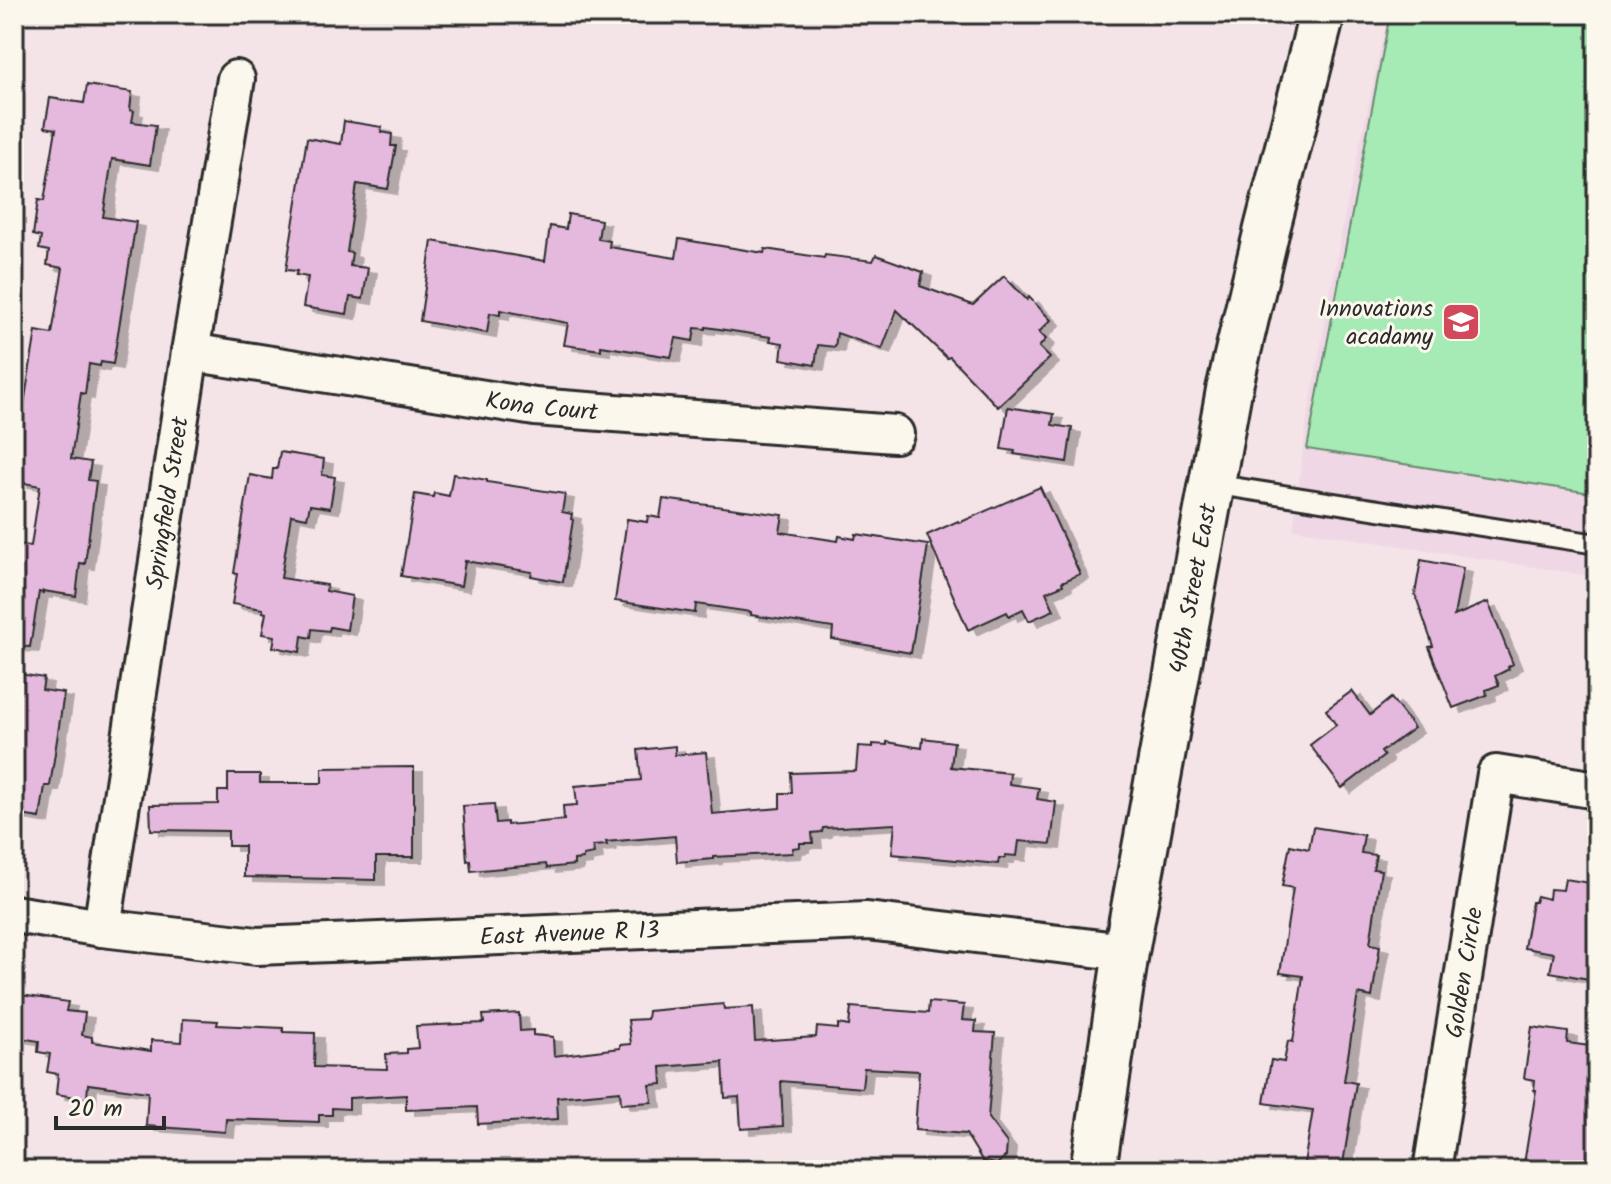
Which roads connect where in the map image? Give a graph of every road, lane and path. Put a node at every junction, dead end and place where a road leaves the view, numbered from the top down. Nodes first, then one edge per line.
1 (1322, 14) edge
2 (236, 79) dead end
3 (190, 352) junction
4 (895, 434) dead end
5 (1212, 484) junction
6 (1597, 544) edge
7 (1597, 790) edge
8 (14, 914) edge
9 (102, 928) junction
10 (1126, 952) junction
11 (1093, 1170) edge
12 (1432, 1170) edge

1 - 5 main road, 40th Street East
2 - 3 street, Springfield Street
3 - 4 street, Kona Court
3 - 9 street, Springfield Street
5 - 6 lane
5 - 10 main road, 40th Street East
7 - 12 street, Golden Circle
8 - 9 street, East Avenue R 13
9 - 10 street, East Avenue R 13
10 - 11 main road, 40th Street East

